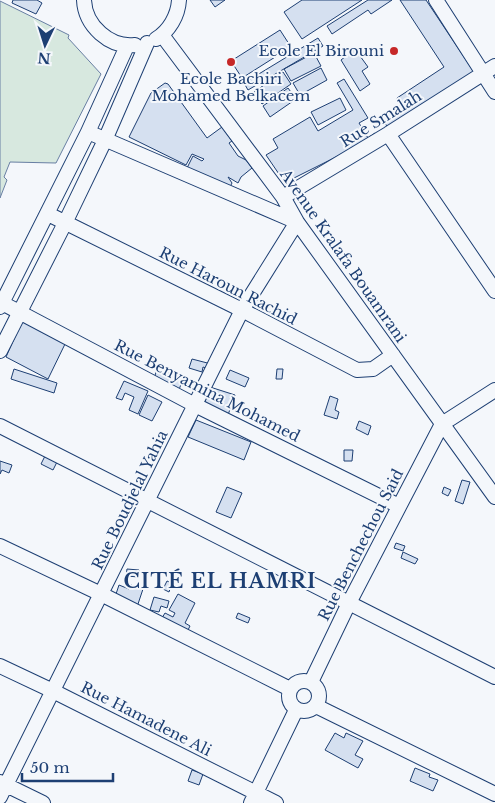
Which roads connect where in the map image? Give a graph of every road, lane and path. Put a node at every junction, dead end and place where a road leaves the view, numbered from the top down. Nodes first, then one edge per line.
1 (84, 0) edge
2 (179, 0) edge
3 (436, 0) edge
4 (162, 35) junction
5 (147, 43) junction
6 (127, 46) junction
7 (495, 66) edge
8 (483, 73) junction
9 (495, 92) edge
10 (88, 132) junction
11 (388, 134) junction
12 (105, 140) junction
13 (283, 197) junction
14 (48, 214) junction
15 (297, 222) junction
16 (65, 223) junction
17 (495, 291) edge
18 (1, 305) edge
19 (242, 310) junction
20 (20, 312) junction
21 (0, 351) edge
22 (393, 355) junction
23 (495, 390) edge
24 (195, 405) junction
25 (442, 424) junction
26 (0, 426) edge
27 (495, 497) edge
28 (148, 500) junction
29 (399, 506) junction
30 (0, 546) edge
31 (101, 594) junction
32 (348, 603) junction
33 (0, 666) edge
34 (495, 676) edge
35 (311, 682) junction
36 (290, 689) junction
37 (53, 691) junction
38 (316, 706) junction
39 (296, 710) junction
40 (2, 788) edge
41 (495, 794) edge
42 (253, 798) edge
43 (43, 803) edge
44 (276, 803) edge

1 - 6 street
2 - 4 street
3 - 8 street
4 - 5 street
4 - 13 street, Avenue Kralafa Bouamrani
5 - 6 street
5 - 12 street
6 - 10 street
7 - 8 street, Rue Smalah
8 - 9 street
8 - 11 street, Rue Smalah
10 - 12 street
10 - 14 street
11 - 13 street, Rue Smalah
11 - 17 street
12 - 15 street
12 - 16 street
13 - 15 street, Avenue Kralafa Bouamrani
14 - 16 street, Rue Haroun Rachid
14 - 18 street
15 - 19 street, Rue Boudjelal Yahia
15 - 22 street, Avenue Kralafa Bouamrani
16 - 19 street, Rue Haroun Rachid
16 - 20 street
18 - 20 street, Rue Benyamina Mohamed
19 - 22 street, Rue Haroun Rachid
19 - 24 street, Rue Boudjelal Yahia
20 - 21 street
20 - 24 street, Rue Benyamina Mohamed
22 - 25 street, Avenue Kralafa Bouamrani
23 - 25 street
24 - 28 street, Rue Boudjelal Yahia
24 - 29 street, Rue Benyamina Mohamed
25 - 27 street, Avenue Kralafa Bouamrani
25 - 29 street, Rue Benchechou Said
26 - 28 street
28 - 31 street, Rue Boudjelal Yahia
28 - 32 street
29 - 32 street, Rue Benchechou Said
30 - 31 street
31 - 36 street
31 - 37 street, Rue Boudjelal Yahia
32 - 34 street
32 - 35 street, Rue Benchechou Said
33 - 37 street, Rue Hamadene Ali
35 - 36 street
35 - 38 street
36 - 39 street
37 - 40 street, Rue Boudjelal Yahia
37 - 42 street, Rue Hamadene Ali
38 - 39 street
38 - 41 street
39 - 42 street
40 - 43 street
42 - 44 street, Rue Hamadene Ali

